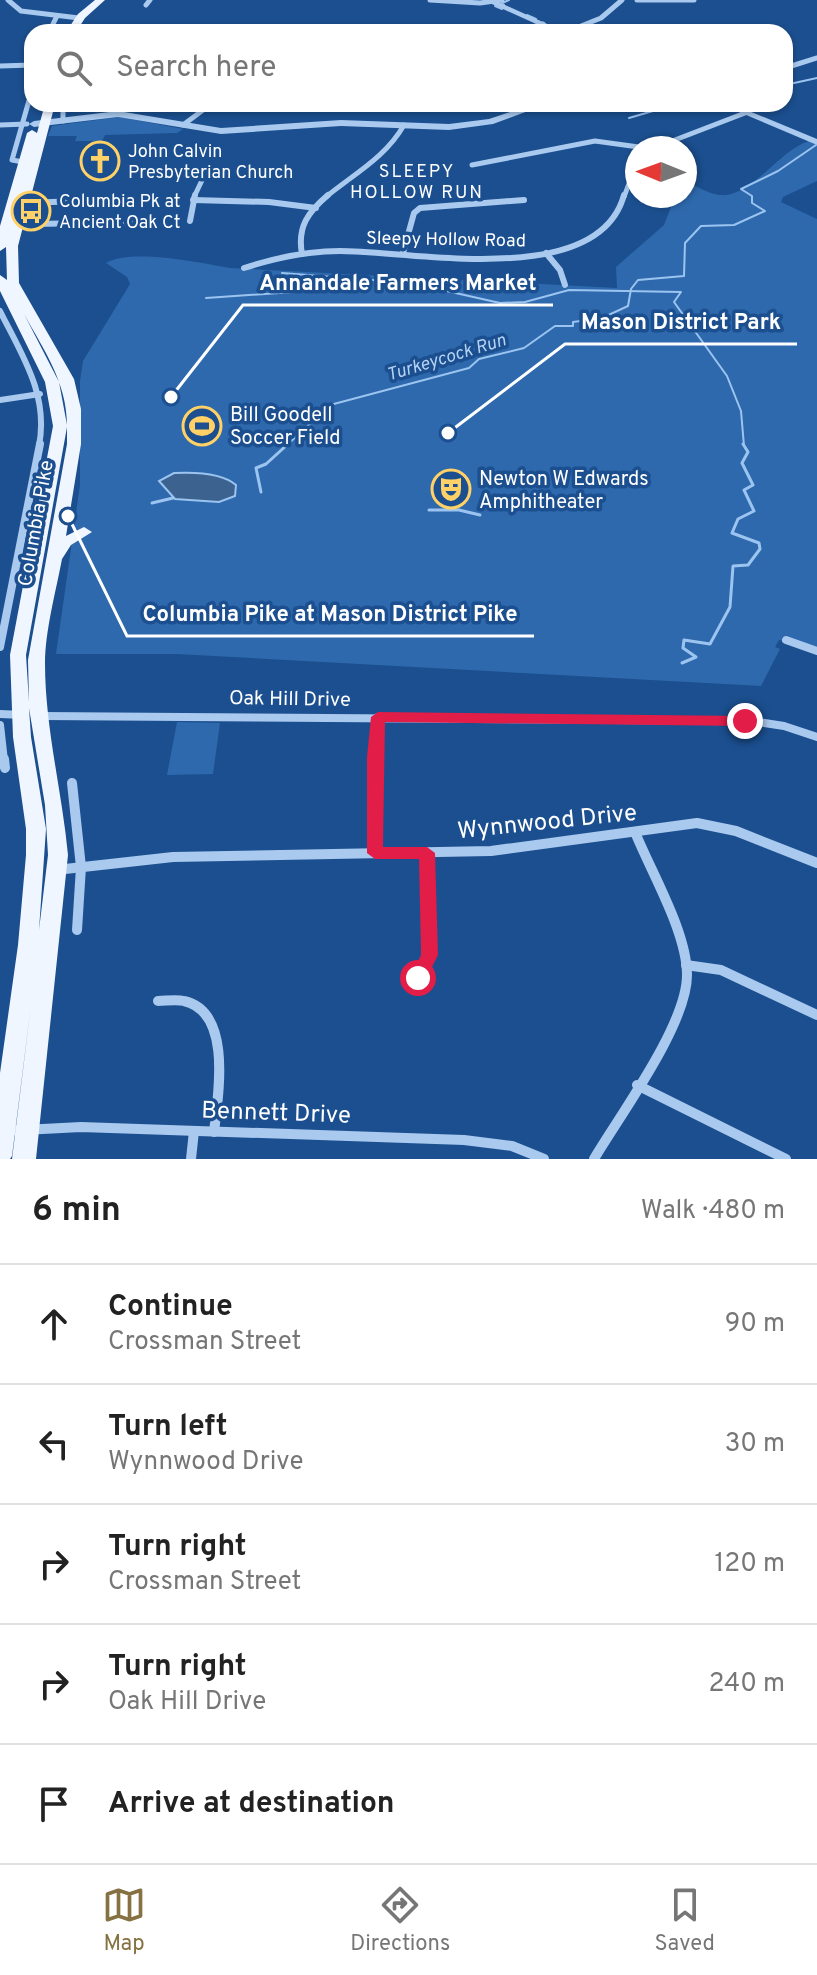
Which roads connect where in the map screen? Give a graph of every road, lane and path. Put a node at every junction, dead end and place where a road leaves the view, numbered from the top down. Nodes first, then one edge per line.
1 (8, 0) edge
2 (91, 0) edge
3 (101, 0) edge
4 (430, 0) edge
5 (622, 0) edge
6 (637, 0) edge
7 (694, 0) edge
8 (494, 1) edge
9 (57, 16) junction
10 (75, 18) junction
11 (53, 24) edge
12 (69, 24) edge
13 (73, 24) edge
14 (543, 24) edge
15 (585, 24) edge
16 (817, 58) edge
17 (24, 65) edge
18 (0, 66) edge
19 (793, 66) edge
20 (33, 112) edge
21 (38, 112) edge
22 (44, 112) edge
23 (63, 112) edge
24 (200, 112) edge
25 (516, 112) edge
26 (745, 113) joint
27 (63, 121) junction
28 (34, 124) junction
29 (0, 125) edge
30 (183, 125) junction
31 (404, 125) junction
32 (685, 136) edge
33 (817, 142) edge
34 (625, 145) edge
35 (472, 165) dead end
36 (205, 174) dead end
37 (625, 192) edge
38 (106, 200) dead end
39 (193, 200) junction
40 (524, 200) dead end
41 (39, 202) junction
42 (25, 203) junction
43 (316, 208) junction
44 (190, 221) dead end
45 (154, 222) dead end
46 (0, 247) edge
47 (403, 253) junction
48 (546, 253) junction
49 (302, 254) junction
50 (244, 268) dead end
51 (5, 282) edge
52 (565, 285) dead end
53 (0, 311) edge
54 (13, 337) junction
55 (0, 340) edge
56 (40, 394) junction
57 (0, 400) edge
58 (84, 532) dead end
59 (52, 561) junction
60 (786, 640) dead end
61 (0, 647) edge
62 (817, 651) edge
63 (0, 714) edge
64 (30, 716) junction
65 (378, 717) junction
66 (0, 725) edge
67 (817, 737) edge
68 (5, 768) dead end
69 (72, 783) dead end
70 (635, 832) junction
71 (375, 853) junction
72 (427, 853) junction
73 (817, 863) edge
74 (81, 867) junction
75 (46, 871) junction
76 (77, 930) dead end
77 (686, 965) junction
78 (418, 978) dead end
79 (158, 1001) dead end
80 (817, 1015) edge
81 (637, 1085) junction
82 (27, 1129) junction
83 (3, 1131) junction
84 (194, 1131) junction
85 (214, 1132) junction
86 (0, 1156) edge
87 (24, 1159) edge
88 (191, 1159) edge
89 (544, 1159) edge
90 (594, 1159) edge
91 (786, 1159) edge

1 - 9 street
2 - 10 main road
3 - 10 main road
4 - 8 street
5 - 15 street
6 - 7 street
8 - 14 street
9 - 10 street
9 - 11 street
10 - 12 main road
10 - 13 main road
16 - 19 street
17 - 18 street
20 - 28 street
21 - 28 main road, Columbia Pike
22 - 28 main road, Columbia Pike
23 - 27 street
24 - 30 street
25 - 31 street
26 - 32 street
26 - 33 street
27 - 28 street
27 - 30 street
28 - 29 street
28 - 42 main road, Columbia Pike
28 - 46 main road, Columbia Pike
30 - 31 street
31 - 43 street
34 - 35 street
36 - 39 street
37 - 48 street, Sleepy Hollow Road
38 - 41 street
39 - 43 street
39 - 44 street
40 - 47 street
41 - 42 street
41 - 45 street
42 - 51 main road, Columbia Pike
43 - 49 street
47 - 48 street, Sleepy Hollow Road
47 - 49 street, Sleepy Hollow Road
48 - 52 street
49 - 50 street, Sleepy Hollow Road
51 - 59 main road, Columbia Pike
51 - 64 main road, Columbia Pike
53 - 54 street
54 - 55 street
54 - 56 street
56 - 57 street
56 - 61 street
58 - 59 main road
59 - 64 main road, Columbia Pike
60 - 62 street
63 - 64 street, Oak Hill Drive
64 - 65 street, Oak Hill Drive
64 - 75 main road, Columbia Pike
65 - 67 street, Oak Hill Drive
65 - 71 street
66 - 68 street
69 - 74 street
70 - 72 street, Wynnwood Drive
70 - 73 street, Wynnwood Drive
70 - 77 street
71 - 72 street, Wynnwood Drive
71 - 74 street, Wynnwood Drive
72 - 78 street
74 - 75 street, Wynnwood Drive
74 - 76 street
75 - 82 main road, Columbia Pike
75 - 83 main road, Columbia Pike
77 - 80 street
77 - 81 street
79 - 85 street
81 - 90 street
81 - 91 street
82 - 83 street, Bennett Drive
82 - 84 street, Bennett Drive
82 - 87 main road, Columbia Pike
83 - 86 main road, Columbia Pike
84 - 85 street, Bennett Drive
84 - 88 street
85 - 89 street, Bennett Drive

